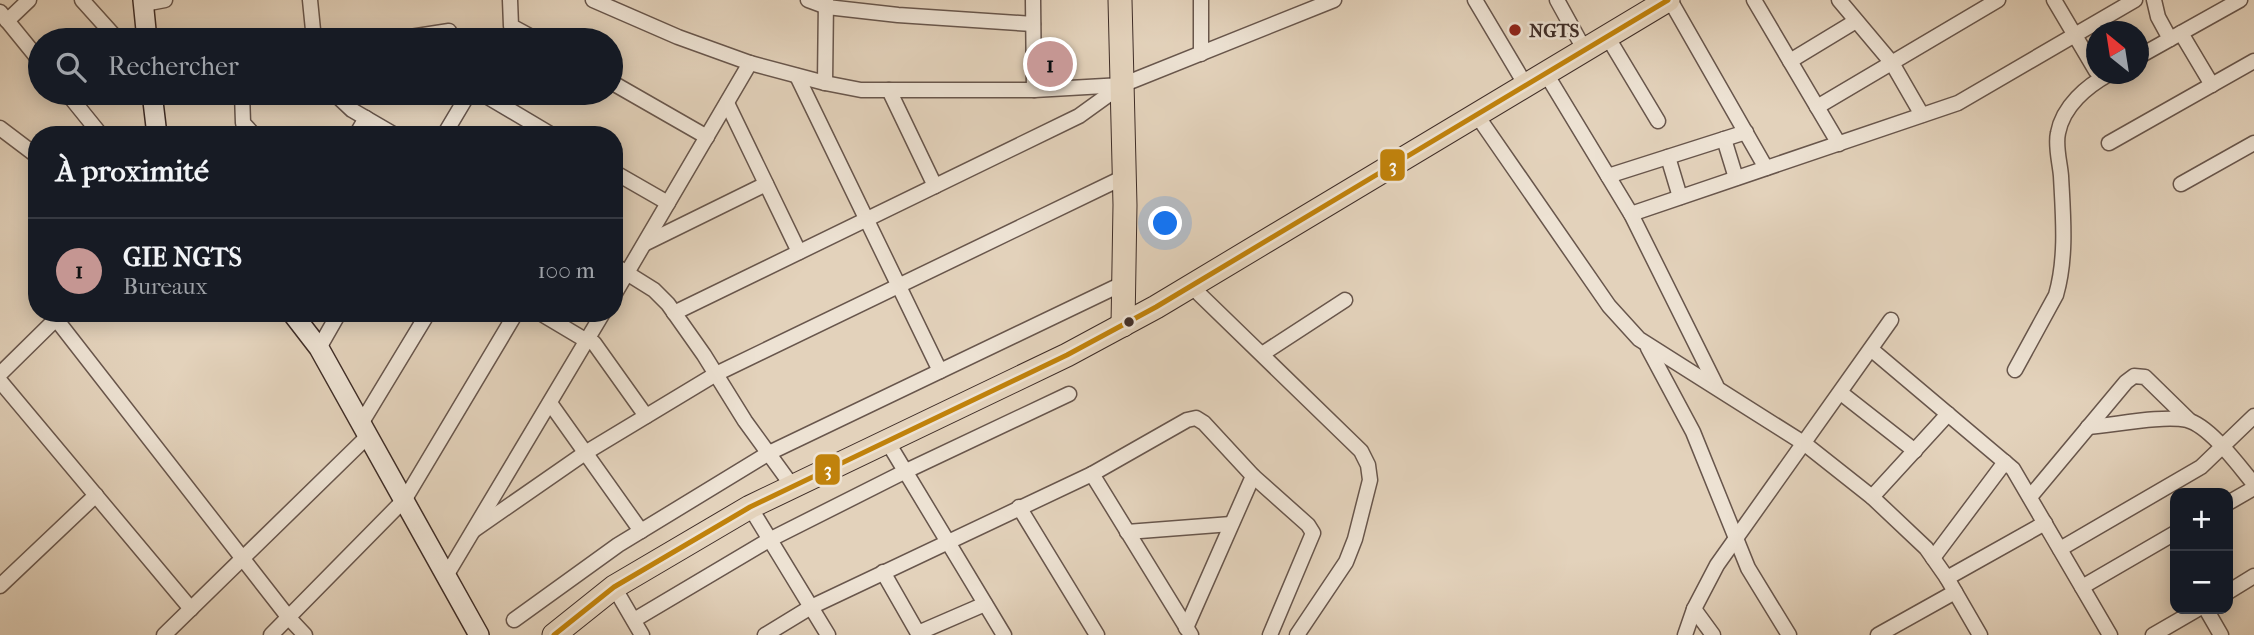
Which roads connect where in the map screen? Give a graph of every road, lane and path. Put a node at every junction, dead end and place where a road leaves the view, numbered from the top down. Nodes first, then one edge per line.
1 (29, 0) edge
2 (82, 0) edge
3 (165, 0) edge
4 (310, 0) edge
5 (510, 0) edge
6 (593, 0) edge
7 (807, 0) edge
8 (1033, 0) edge
9 (1120, 0) edge
10 (1201, 0) edge
11 (1334, 0) edge
12 (1475, 0) edge
13 (1557, 0) edge
14 (1669, 0) edge
15 (1754, 0) edge
16 (1839, 0) edge
17 (1998, 0) edge
18 (2053, 0) edge
19 (2135, 0) edge
20 (2154, 0) edge
21 (2240, 0) edge
22 (144, 2) edge
23 (826, 4) edge
24 (897, 7) edge
25 (4, 16) edge
26 (1856, 21) junction
27 (1033, 24) junction
28 (107, 28) edge
29 (146, 28) edge
30 (313, 28) edge
31 (516, 28) edge
32 (2075, 35) junction
33 (1607, 36) junction
34 (2176, 36) junction
35 (28, 46) edge
36 (1584, 49) junction
37 (2149, 51) edge
38 (2086, 52) edge
39 (1201, 54) junction
40 (1790, 61) junction
41 (2254, 61) edge
42 (750, 62) junction
43 (1892, 63) junction
44 (1545, 72) junction
45 (797, 76) junction
46 (825, 83) junction
47 (1525, 84) junction
48 (2091, 84) edge
49 (1122, 85) junction
50 (2211, 85) junction
51 (623, 89) edge
52 (889, 90) junction
53 (1034, 90) junction
54 (727, 103) junction
55 (76, 105) edge
56 (153, 105) edge
57 (242, 105) edge
58 (347, 105) edge
59 (462, 105) edge
60 (501, 105) edge
61 (1817, 107) junction
62 (1476, 114) junction
63 (1922, 116) junction
64 (366, 118) junction
65 (1658, 121) dead end
66 (94, 126) edge
67 (156, 126) edge
68 (246, 126) edge
69 (361, 126) edge
70 (380, 126) edge
71 (449, 126) edge
72 (537, 126) edge
73 (0, 128) edge
74 (1746, 132) junction
75 (707, 137) junction
76 (1724, 139) junction
77 (2109, 143) dead end
78 (2254, 143) edge
79 (1839, 144) junction
80 (28, 149) edge
81 (1668, 157) junction
82 (1766, 168) junction
83 (1608, 176) junction
84 (623, 177) edge
85 (1124, 177) junction
86 (1736, 178) junction
87 (766, 184) junction
88 (2181, 184) dead end
89 (935, 186) junction
90 (1680, 197) junction
91 (668, 203) junction
92 (1631, 214) junction
93 (867, 219) junction
94 (645, 243) junction
95 (799, 252) junction
96 (623, 267) edge
97 (623, 270) edge
98 (1124, 283) junction
99 (1190, 285) junction
100 (899, 286) junction
101 (1345, 300) dead end
102 (674, 313) junction
103 (1891, 320) dead end
104 (53, 322) edge
105 (64, 322) edge
106 (299, 322) edge
107 (334, 322) edge
108 (423, 322) edge
109 (511, 322) edge
110 (555, 322) edge
111 (598, 322) edge
112 (1123, 325) junction
113 (587, 341) junction
114 (1646, 344) junction
115 (319, 348) junction
116 (1872, 350) junction
117 (1262, 354) junction
118 (2015, 370) dead end
119 (940, 371) junction
120 (1, 374) edge
121 (716, 374) junction
122 (1716, 385) junction
123 (1841, 393) junction
124 (1069, 394) dead end
125 (550, 403) junction
126 (1948, 414) junction
127 (646, 416) junction
128 (2254, 416) edge
129 (2189, 421) junction
130 (2088, 427) junction
131 (366, 429) junction
132 (887, 441) junction
133 (1805, 444) junction
134 (2223, 446) junction
135 (1914, 451) junction
136 (585, 453) junction
137 (769, 453) junction
138 (2005, 462) junction
139 (904, 472) junction
140 (1092, 474) junction
141 (1253, 475) junction
142 (2254, 486) edge
143 (793, 487) junction
144 (96, 495) junction
145 (1872, 497) junction
146 (2030, 497) junction
147 (405, 499) junction
148 (2233, 500) edge
149 (750, 507) junction
150 (1019, 507) junction
151 (2045, 523) junction
152 (1231, 524) junction
153 (474, 530) junction
154 (641, 531) junction
155 (1127, 532) junction
156 (2170, 536) edge
157 (1736, 537) junction
158 (769, 540) junction
159 (947, 542) junction
160 (2060, 549) junction
161 (243, 558) junction
162 (1933, 558) junction
163 (883, 572) junction
164 (446, 576) junction
165 (2254, 576) edge
166 (1947, 578) junction
167 (0, 586) edge
168 (614, 587) junction
169 (2082, 587) junction
170 (2233, 589) edge
171 (1955, 592) junction
172 (985, 604) junction
173 (811, 607) junction
174 (191, 608) junction
175 (1694, 609) junction
176 (2189, 614) edge
177 (2209, 614) edge
178 (289, 618) junction
179 (514, 620) dead end
180 (634, 620) junction
181 (1189, 631) edge
182 (918, 634) edge
183 (164, 635) edge
184 (271, 635) edge
185 (305, 635) edge
186 (479, 635) edge
187 (554, 635) edge
188 (642, 635) edge
189 (765, 635) edge
190 (828, 635) edge
191 (1004, 635) edge
192 (1097, 635) edge
193 (1270, 635) edge
194 (1297, 635) edge
195 (1685, 635) edge
196 (1713, 635) edge
197 (1789, 635) edge
198 (1878, 635) edge
199 (1980, 635) edge
200 (2110, 635) edge
201 (2153, 635) edge
202 (2221, 635) edge

1 - 25 street
2 - 28 street
3 - 22 street
4 - 30 street
5 - 31 street
6 - 42 street
7 - 23 street
8 - 27 street
9 - 49 main road
10 - 39 street
11 - 39 street
12 - 47 street
13 - 36 street
14 - 33 main road
14 - 74 street
15 - 40 street
16 - 26 street
17 - 43 street
18 - 32 street
19 - 32 street
20 - 34 street
21 - 34 street
22 - 29 street
23 - 24 street
23 - 46 street
24 - 27 street
25 - 35 street
26 - 40 street
26 - 43 street
27 - 53 street
32 - 38 street
32 - 63 street
33 - 36 main road
33 - 65 street
34 - 37 street
34 - 50 street
36 - 44 main road
39 - 49 street
40 - 61 street
41 - 50 street
42 - 45 street
42 - 54 street
43 - 61 street
43 - 63 street
44 - 47 main road
44 - 83 street
45 - 46 street
45 - 93 street
46 - 52 street
47 - 62 main road
48 - 118 street
49 - 53 street
49 - 85 main road
49 - 89 street
50 - 77 street
51 - 75 street
52 - 53 street
52 - 89 street
54 - 75 street
54 - 87 street
55 - 66 street
56 - 67 street
57 - 68 street
58 - 64 street
59 - 71 street
60 - 72 street
61 - 79 street
62 - 99 main road
62 - 114 street
63 - 79 street
64 - 69 street
64 - 70 street
73 - 80 street
74 - 76 street
74 - 82 street
75 - 91 street
76 - 81 street
76 - 86 street
78 - 88 street
79 - 82 street
81 - 83 street
81 - 90 street
82 - 86 street
83 - 92 street
84 - 91 street
85 - 98 main road
85 - 100 street
86 - 90 street
87 - 94 street
87 - 95 street
89 - 93 street
90 - 92 street
91 - 94 street
92 - 122 street
93 - 95 street
93 - 100 street
94 - 96 street
95 - 102 street
97 - 102 street
98 - 112 main road
98 - 119 street
99 - 112 main road
99 - 117 street
100 - 119 street
100 - 121 street
101 - 117 street
102 - 121 street
103 - 116 street
104 - 120 street
105 - 161 street
106 - 115 street
107 - 115 street
108 - 131 street
109 - 147 street
110 - 113 street
111 - 113 street
112 - 132 main road
113 - 125 street
113 - 127 street
114 - 122 street
114 - 157 street
115 - 131 street
116 - 123 street
116 - 126 street
117 - 194 street
119 - 137 street
120 - 144 street
121 - 127 street
121 - 137 street
122 - 133 street
123 - 133 street
123 - 135 street
124 - 139 street
125 - 136 street
125 - 153 street
126 - 135 street
126 - 138 street
127 - 136 street
128 - 134 street
129 - 130 street
129 - 130 street
129 - 134 street
130 - 146 street
131 - 147 street
131 - 161 street
132 - 139 street
132 - 143 main road
133 - 145 street
133 - 157 street
134 - 142 street
134 - 160 street
135 - 145 street
136 - 153 street
136 - 154 street
137 - 143 street
137 - 154 street
138 - 146 street
138 - 162 street
139 - 158 street
139 - 159 street
140 - 141 street
140 - 150 street
140 - 155 street
141 - 152 street
141 - 193 street
142 - 148 street
143 - 149 main road
144 - 167 street
144 - 174 street
145 - 162 street
146 - 151 street
147 - 164 street
147 - 178 street
149 - 158 street
149 - 168 main road
150 - 159 street
150 - 192 street
151 - 160 street
151 - 166 street
152 - 155 street
152 - 181 street
153 - 164 street
154 - 179 street
155 - 181 street
156 - 169 street
157 - 175 street
157 - 197 street
158 - 173 street
158 - 180 street
159 - 163 street
159 - 172 street
160 - 169 street
161 - 174 street
161 - 178 street
162 - 166 street
163 - 173 street
163 - 182 street
164 - 186 street
165 - 170 street
166 - 171 street
168 - 180 street
168 - 187 main road
169 - 200 street
171 - 198 street
171 - 199 street
172 - 182 street
172 - 191 street
173 - 189 street
173 - 190 street
174 - 183 street
175 - 195 street
175 - 196 street
176 - 201 street
177 - 202 street
178 - 184 street
178 - 185 street
180 - 188 street

